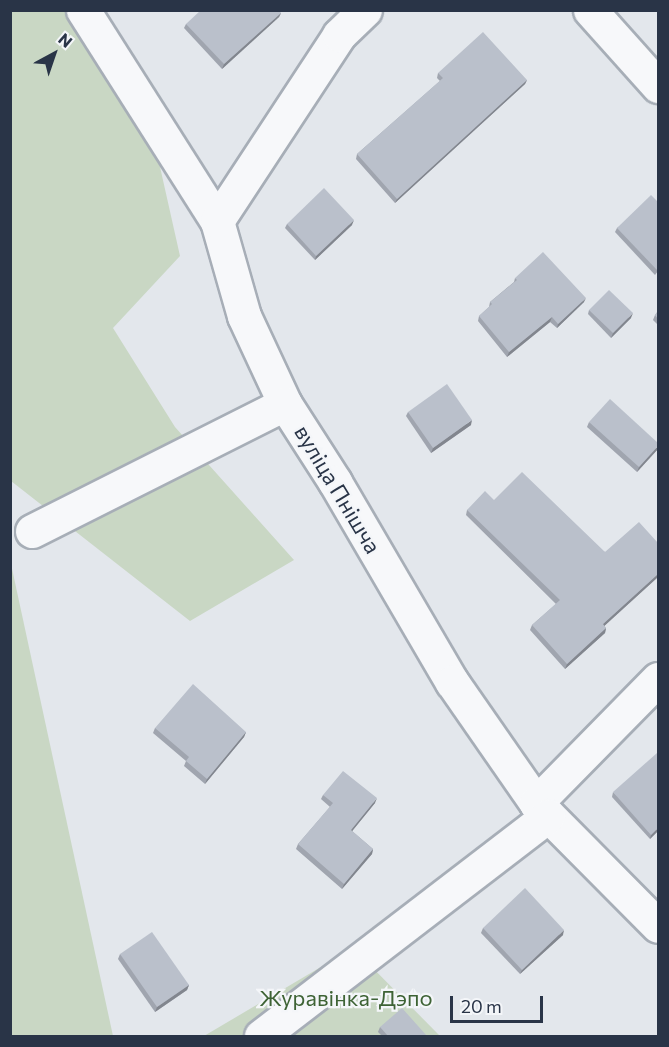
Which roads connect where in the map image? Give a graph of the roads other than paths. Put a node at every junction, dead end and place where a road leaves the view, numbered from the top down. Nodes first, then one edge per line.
1 (83, 10) edge
2 (364, 10) edge
3 (590, 10) edge
4 (658, 86) edge
5 (217, 221) junction
6 (285, 404) junction
7 (32, 531) dead end
8 (658, 678) edge
9 (542, 809) junction
10 (658, 926) edge
11 (261, 1036) edge

1 - 5 street, вуліца Пнішча
2 - 5 street
3 - 4 street
5 - 6 street, вуліца Пнішча
6 - 7 street
6 - 9 street, вуліца Пнішча
8 - 9 street
9 - 10 street, вуліца Пнішча
9 - 11 street

